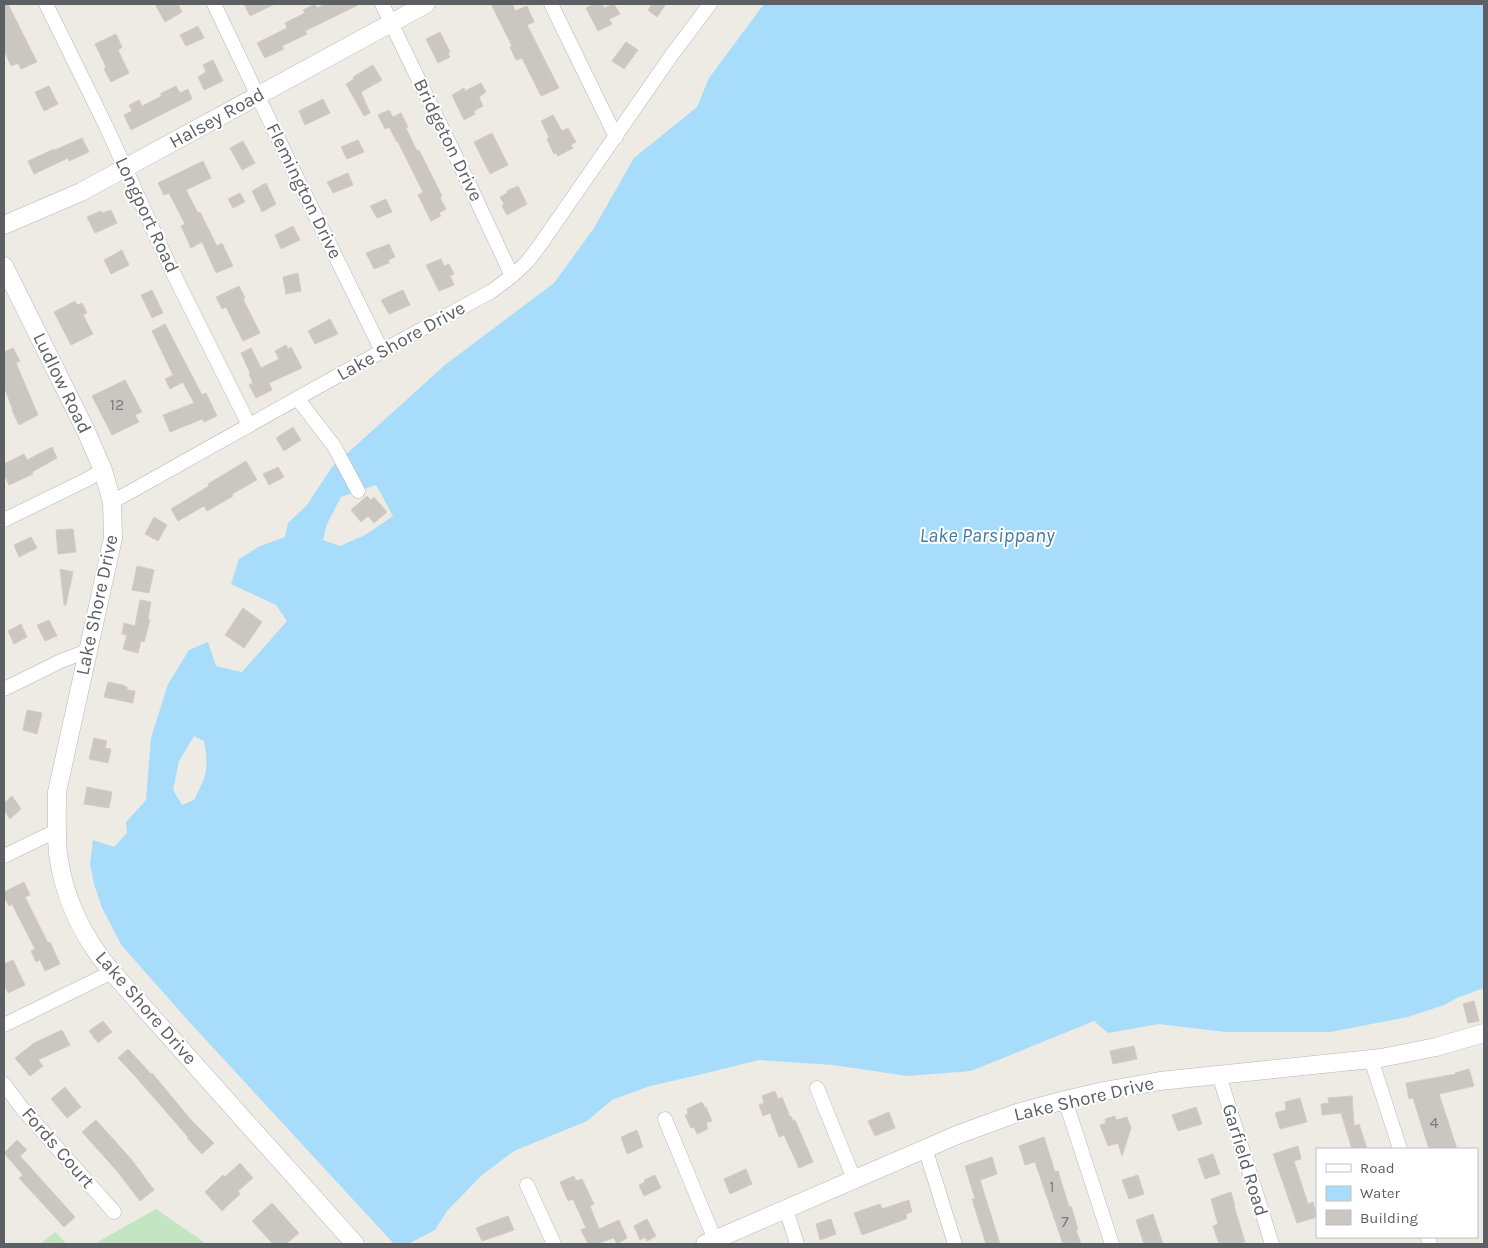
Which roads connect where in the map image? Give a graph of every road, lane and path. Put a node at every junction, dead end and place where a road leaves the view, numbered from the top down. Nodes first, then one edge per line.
1 (46, 4) edge
2 (214, 4) edge
3 (382, 4) edge
4 (426, 4) edge
5 (551, 4) edge
6 (710, 4) edge
7 (391, 22) junction
8 (258, 96) junction
9 (616, 137) junction
10 (125, 168) junction
11 (4, 225) edge
12 (4, 266) edge
13 (512, 276) junction
14 (382, 351) junction
15 (297, 398) junction
16 (248, 426) junction
17 (103, 470) junction
18 (358, 491) dead end
19 (112, 502) junction
20 (4, 520) edge
21 (87, 651) junction
22 (4, 689) edge
23 (56, 831) junction
24 (4, 856) edge
25 (112, 972) junction
26 (4, 1025) edge
27 (1484, 1033) edge
28 (1371, 1059) junction
29 (1219, 1075) junction
30 (4, 1084) edge
31 (817, 1088) dead end
32 (1065, 1100) junction
33 (666, 1119) dead end
34 (925, 1148) junction
35 (1400, 1148) edge
36 (854, 1179) junction
37 (527, 1186) dead end
38 (786, 1209) junction
39 (114, 1212) dead end
40 (710, 1242) edge
41 (355, 1244) edge
42 (554, 1244) edge
43 (797, 1244) edge
44 (956, 1244) edge
45 (1112, 1244) edge
46 (1272, 1244) edge

1 - 10 street, Longport Road
2 - 8 street, Flemington Drive
3 - 7 street, Bridgeton Drive
4 - 7 street, Halsey Road
5 - 9 street
6 - 9 street, Lake Shore Drive
7 - 8 street, Halsey Road
7 - 13 street, Bridgeton Drive
8 - 10 street, Halsey Road
8 - 14 street, Flemington Drive
9 - 13 street, Lake Shore Drive
10 - 11 street, Halsey Road
10 - 16 street, Longport Road
12 - 17 street, Ludlow Road
13 - 14 street, Lake Shore Drive
14 - 15 street, Lake Shore Drive
15 - 16 street, Lake Shore Drive
15 - 18 street
16 - 19 street, Lake Shore Drive
17 - 19 street, Ludlow Road
17 - 20 street
19 - 21 street, Lake Shore Drive
21 - 22 street
21 - 23 street, Lake Shore Drive
23 - 24 street
23 - 25 street, Lake Shore Drive
25 - 26 street
25 - 41 street, Lake Shore Drive
27 - 28 street, Lake Shore Drive
28 - 29 street, Lake Shore Drive
28 - 35 street
29 - 32 street, Lake Shore Drive
29 - 46 street, Garfield Road
30 - 39 street, Fords Court
31 - 36 street
32 - 34 street, Lake Shore Drive
32 - 45 street
33 - 40 street
34 - 36 street, Lake Shore Drive
34 - 44 street
36 - 38 street, Lake Shore Drive
37 - 42 street
38 - 40 street, Lake Shore Drive
38 - 43 street

